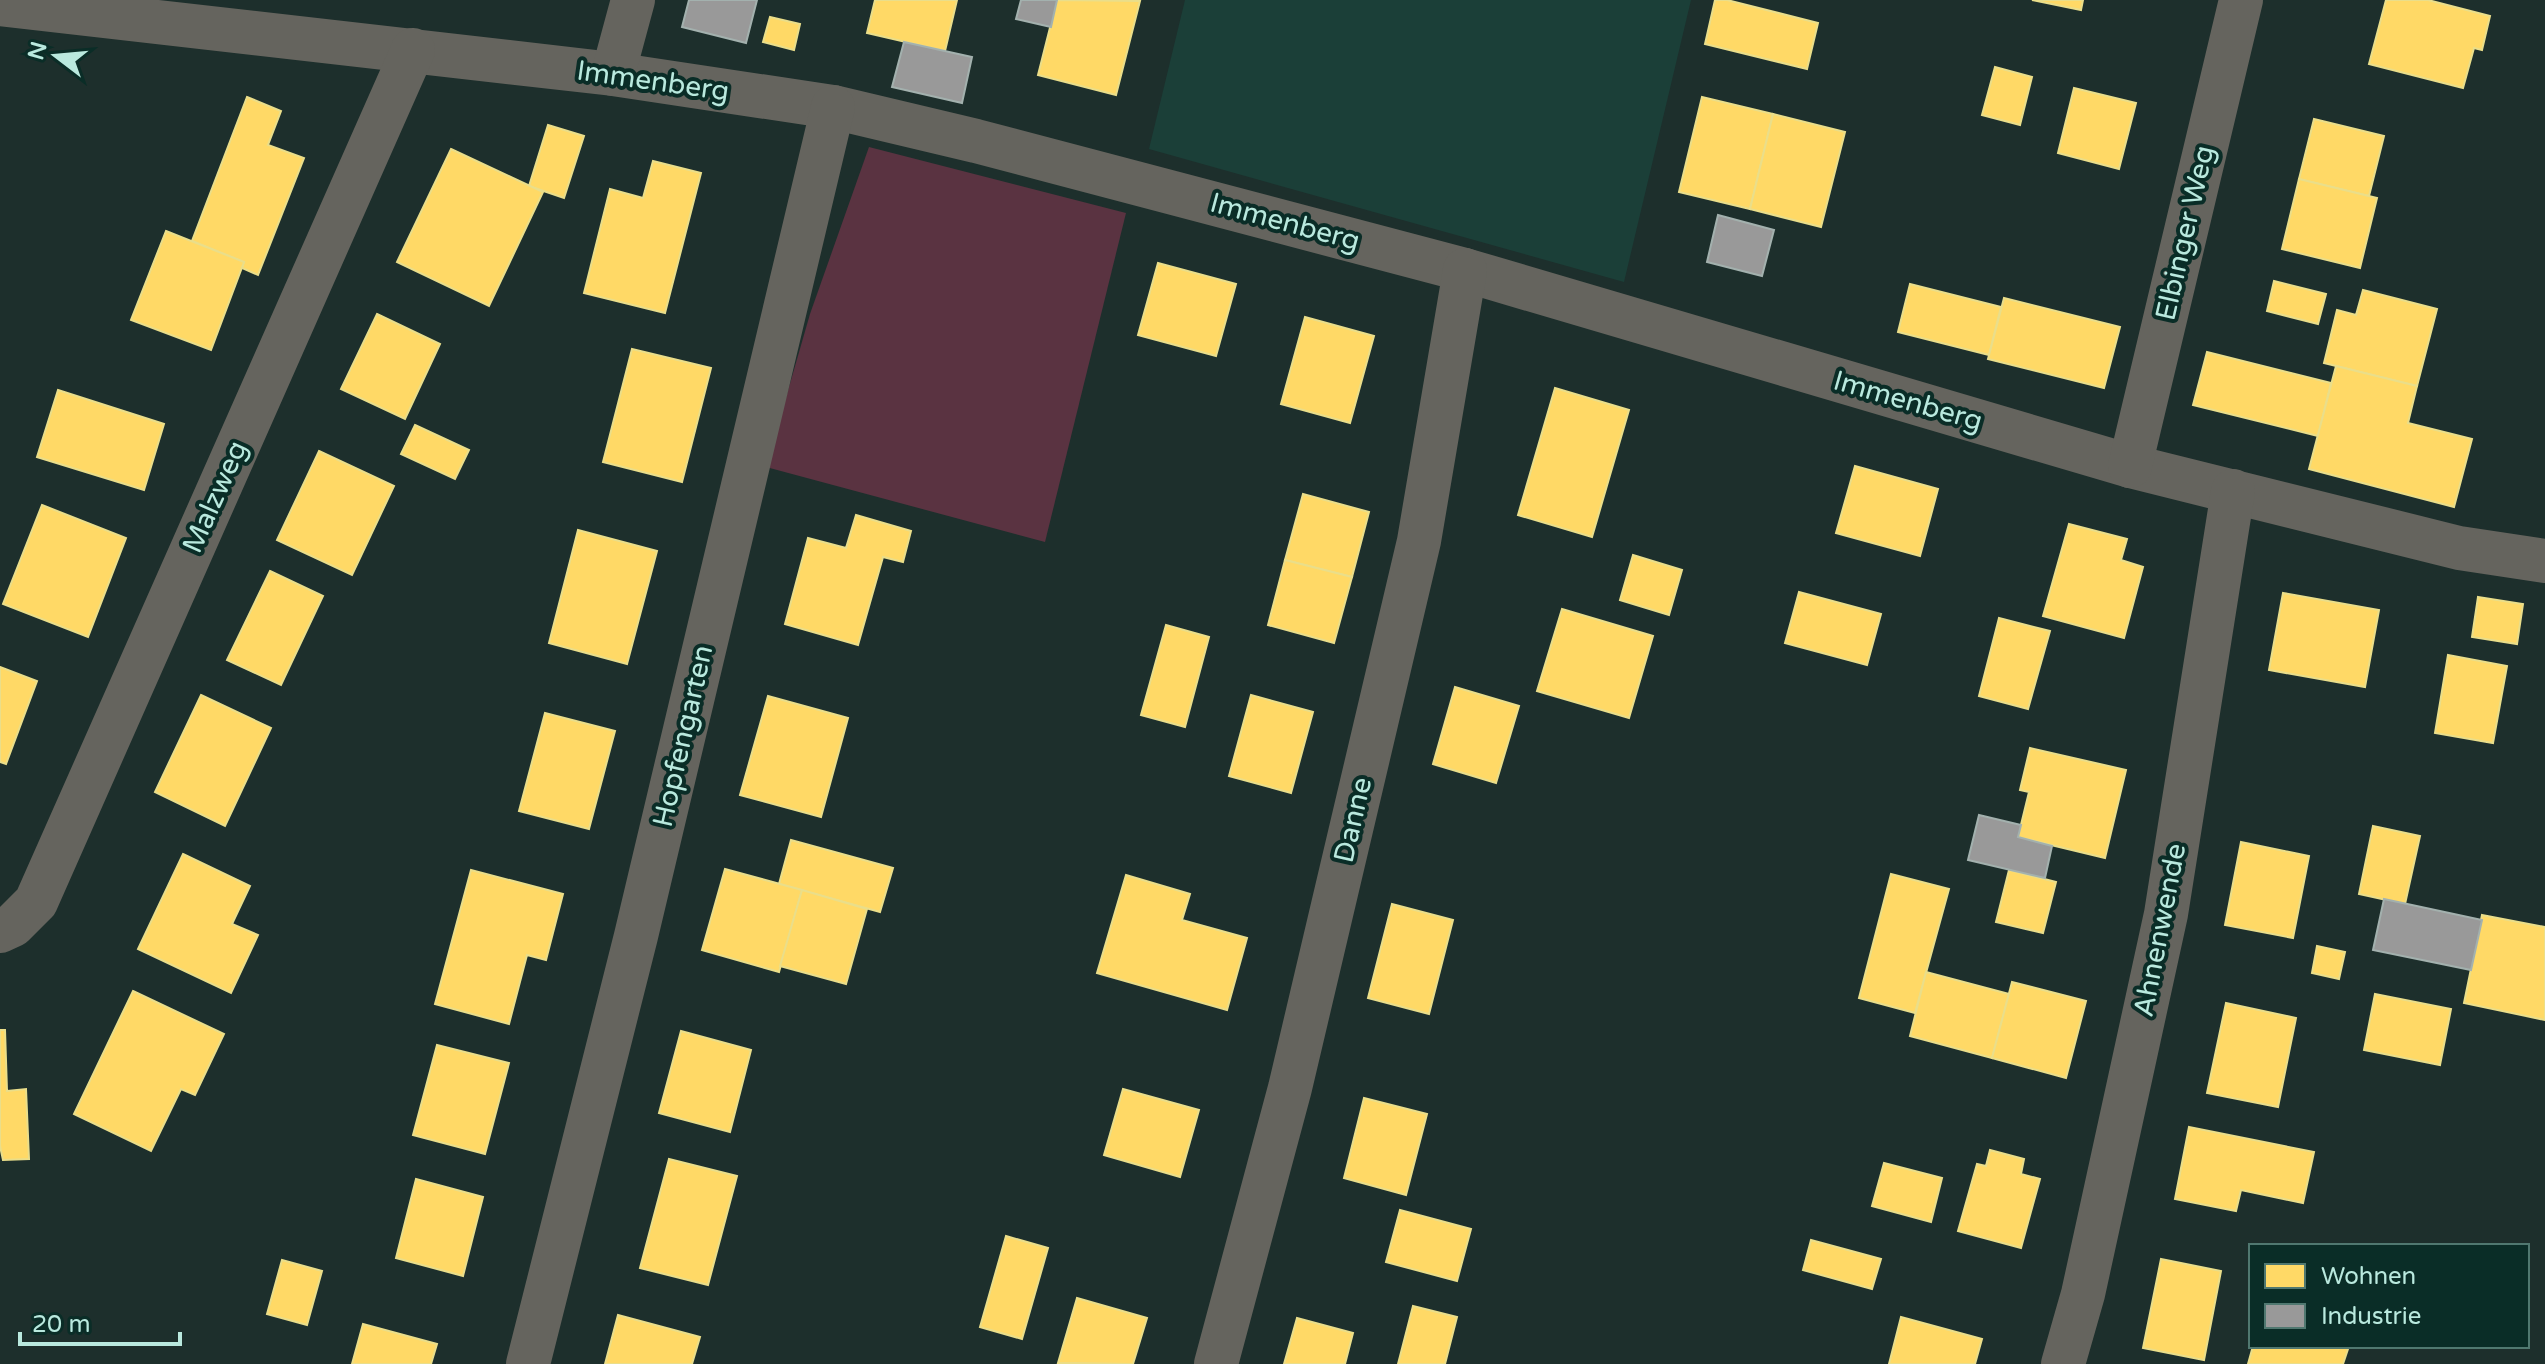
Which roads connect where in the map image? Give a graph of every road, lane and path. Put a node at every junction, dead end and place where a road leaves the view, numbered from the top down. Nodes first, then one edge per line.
1 (633, 0) edge
2 (2241, 0) edge
3 (0, 4) edge
4 (413, 50) junction
5 (613, 74) junction
6 (833, 107) junction
7 (1465, 270) junction
8 (2130, 466) junction
9 (2233, 491) junction
10 (2545, 561) edge
11 (0, 931) edge
12 (528, 1364) edge
13 (1216, 1364) edge
14 (2063, 1364) edge

1 - 5 street
2 - 8 street, Elbinger Weg
3 - 4 street, Immenberg
4 - 5 street, Immenberg
4 - 11 street, Malzweg
5 - 6 street, Immenberg
6 - 7 street, Immenberg
6 - 12 street, Hopfengarten
7 - 8 street, Immenberg
7 - 13 street, Danne
8 - 9 street, Immenberg
9 - 10 street, Immenberg
9 - 14 street, Ahnenwende

